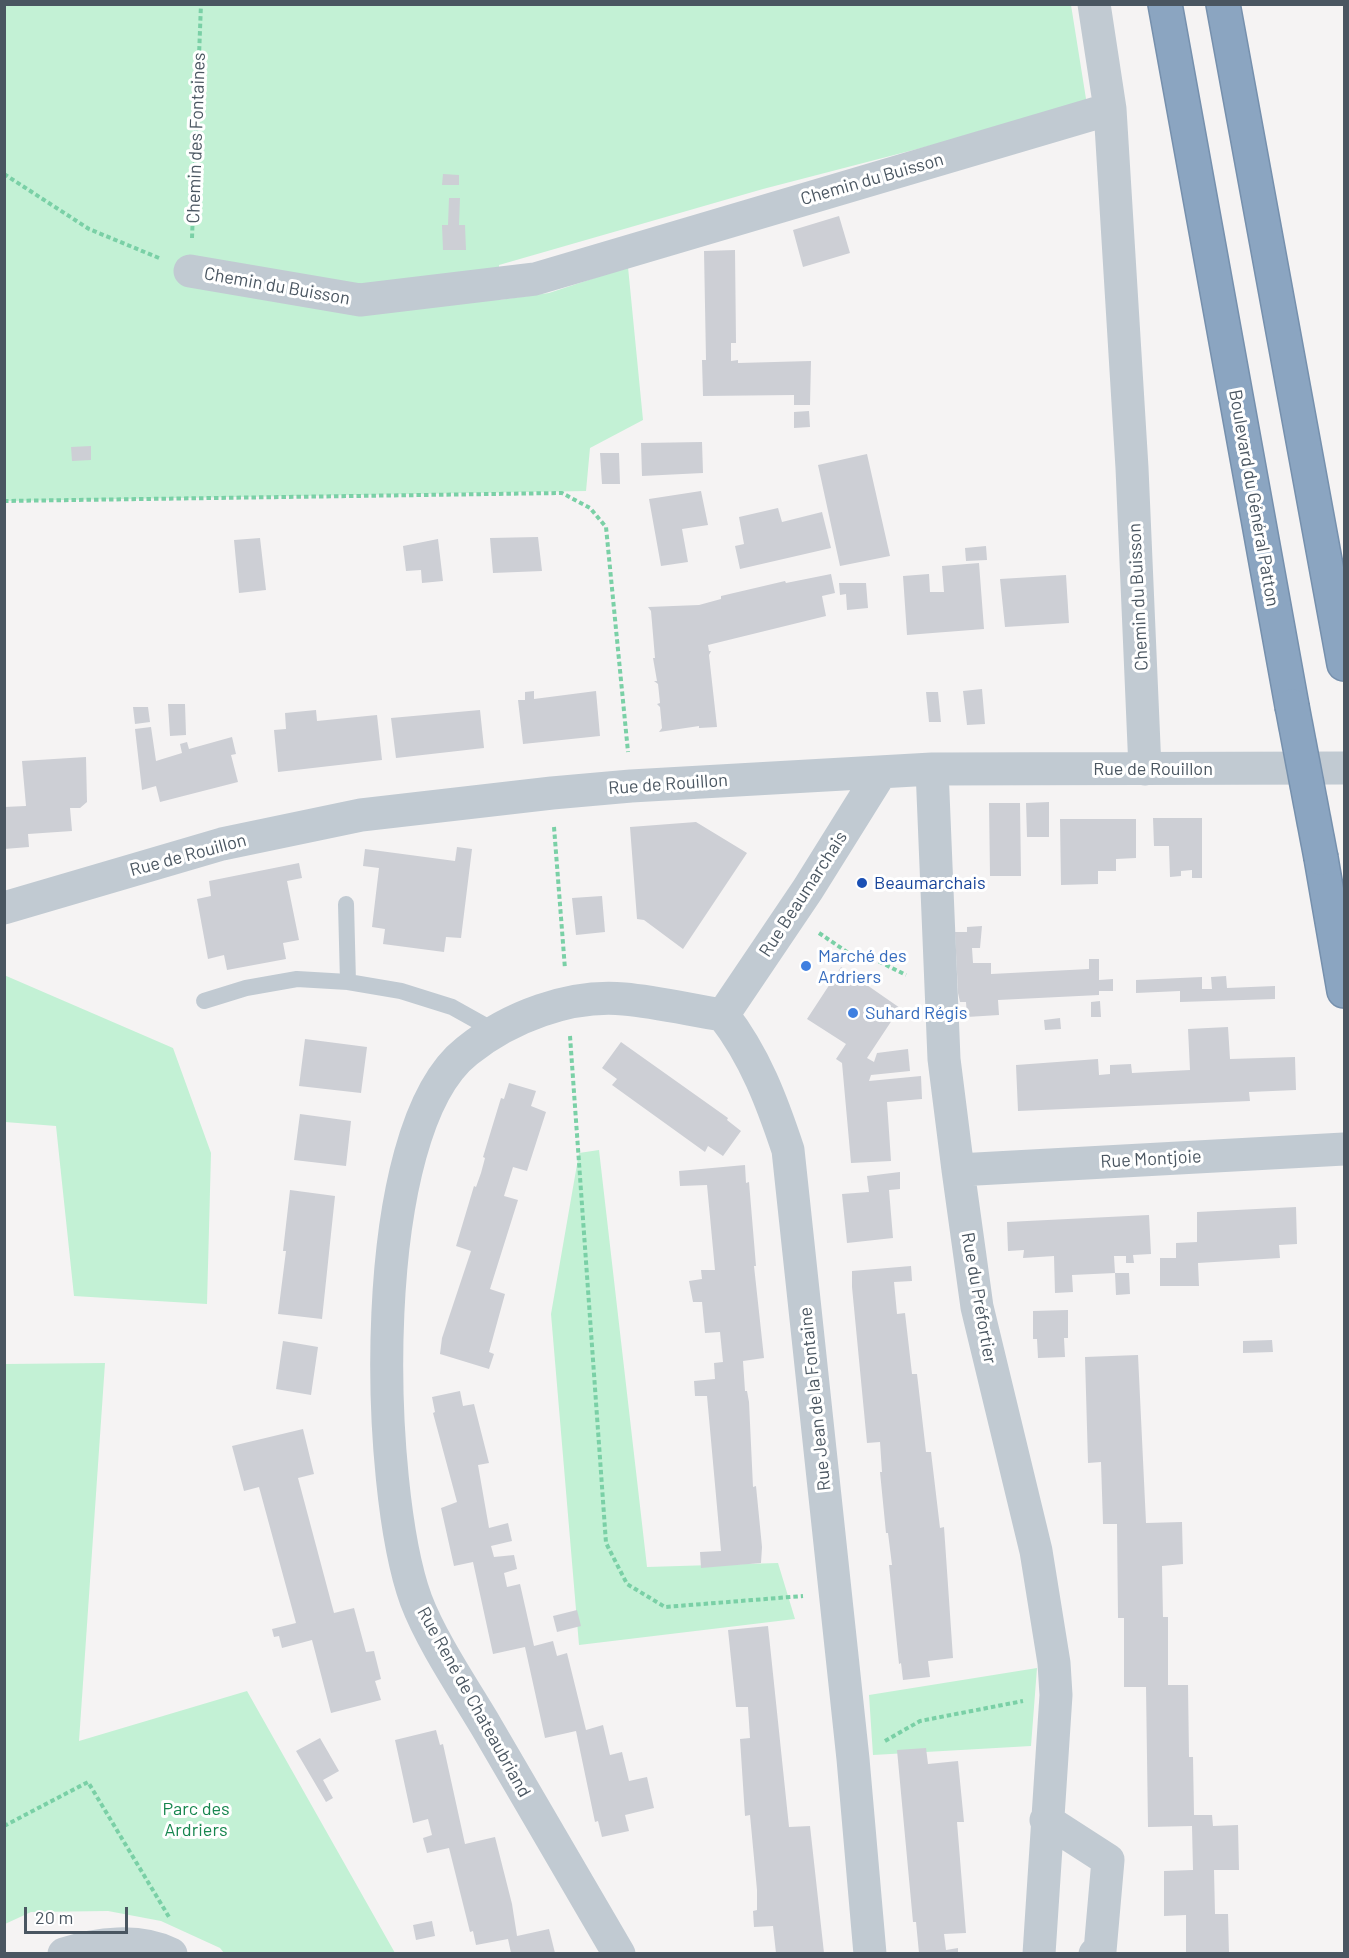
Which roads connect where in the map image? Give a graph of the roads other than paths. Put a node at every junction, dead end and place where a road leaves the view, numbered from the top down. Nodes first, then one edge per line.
1 (1094, 4) edge
2 (1165, 4) edge
3 (1223, 4) edge
4 (1110, 109) junction
5 (190, 271) road end
6 (1344, 664) edge
7 (1344, 768) edge
8 (932, 769) junction
9 (1145, 769) junction
10 (881, 772) junction
11 (346, 904) dead end
12 (4, 908) edge
13 (348, 982) junction
14 (1344, 991) edge
15 (204, 1001) dead end
16 (723, 1016) junction
17 (495, 1031) junction
18 (1344, 1149) edge
19 (958, 1170) junction
20 (1046, 1820) junction
21 (172, 1939) edge
22 (64, 1953) edge
23 (619, 1953) edge
24 (870, 1953) edge
25 (1039, 1953) edge
26 (1095, 1953) edge

1 - 4 street
2 - 14 highway, Boulevard du Général Patton, bridge
3 - 6 highway
4 - 5 street, Chemin du Buisson
4 - 9 street, Chemin du Buisson
7 - 9 street, Rue de Rouillon
8 - 9 street, Rue de Rouillon
8 - 10 street, Rue de Rouillon
8 - 19 street, Rue du Préfortier
10 - 12 street, Rue de Rouillon
10 - 16 street, Rue Beaumarchais
11 - 13 lane
13 - 15 lane
13 - 17 lane
16 - 17 street, Rue René de Chateaubriand
16 - 24 street, Rue Jean de la Fontaine
17 - 23 street, Rue René de Chateaubriand
18 - 19 street, Rue Montjoie
19 - 20 street, Rue du Préfortier
20 - 25 street, Rue du Préfortier
20 - 26 street
21 - 22 street

